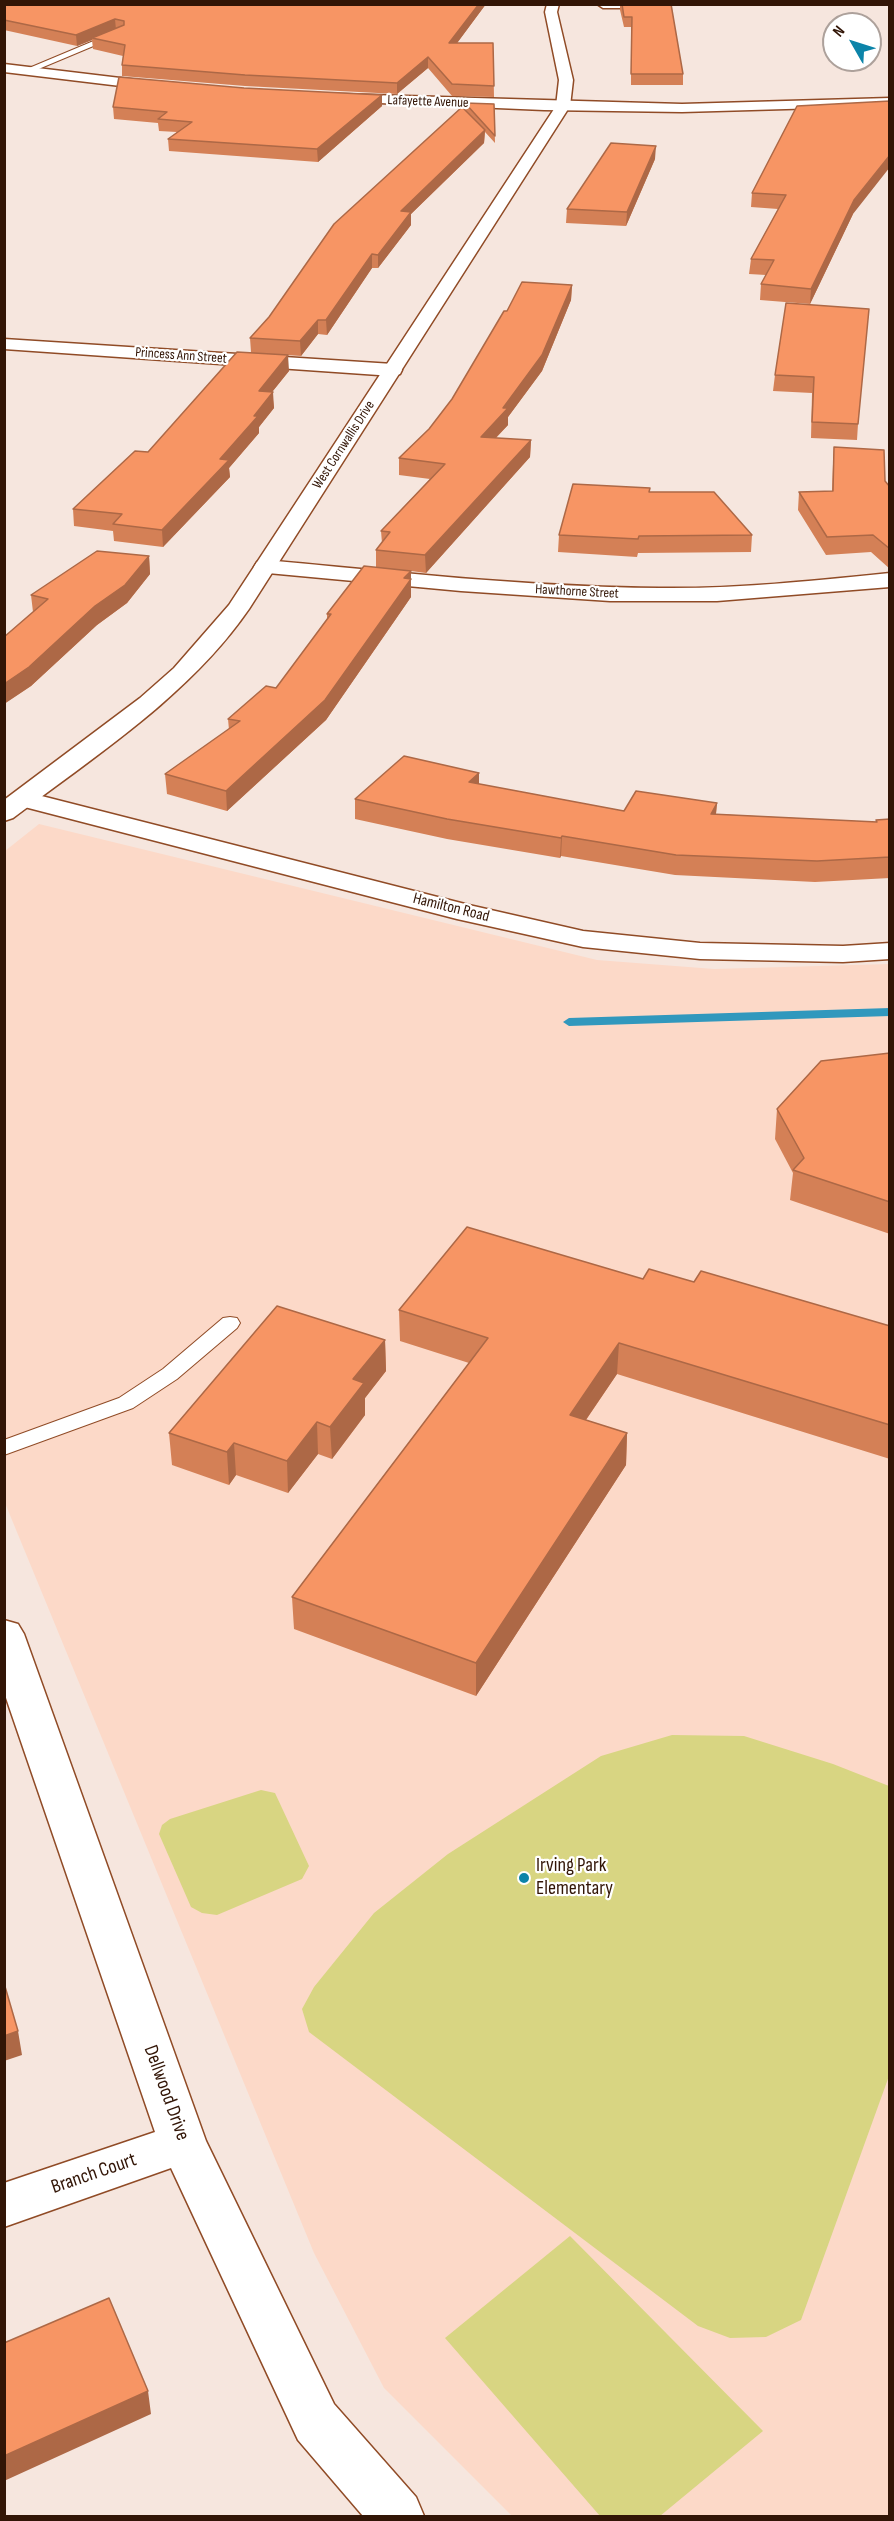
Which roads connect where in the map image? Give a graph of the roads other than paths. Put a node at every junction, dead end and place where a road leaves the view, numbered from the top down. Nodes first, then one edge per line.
1 (553, 4) edge
2 (603, 4) edge
3 (655, 4) edge
4 (120, 34) edge
5 (4, 68) edge
6 (26, 71) junction
7 (181, 89) edge
8 (326, 98) edge
9 (890, 102) edge
10 (563, 106) junction
11 (4, 344) edge
12 (393, 370) junction
13 (265, 567) junction
14 (890, 580) edge
15 (13, 806) edge
16 (890, 951) edge
17 (230, 1323) dead end
18 (4, 1448) edge
19 (4, 1634) edge
20 (183, 2143) junction
21 (4, 2205) edge
22 (397, 2517) edge

1 - 10 street, West Cornwallis Drive
2 - 3 street
4 - 6 lane
5 - 6 street
6 - 7 street
8 - 10 street, Lafayette Avenue
9 - 10 street, Lafayette Avenue
10 - 12 street, West Cornwallis Drive
11 - 12 street, Princess Ann Street
12 - 13 street, West Cornwallis Drive
13 - 14 street, Hawthorne Street
13 - 15 street, West Cornwallis Drive
15 - 16 street, Hamilton Road
17 - 18 lane
19 - 20 street, Dellwood Drive
20 - 21 street, Branch Court
20 - 22 street, Dellwood Drive

